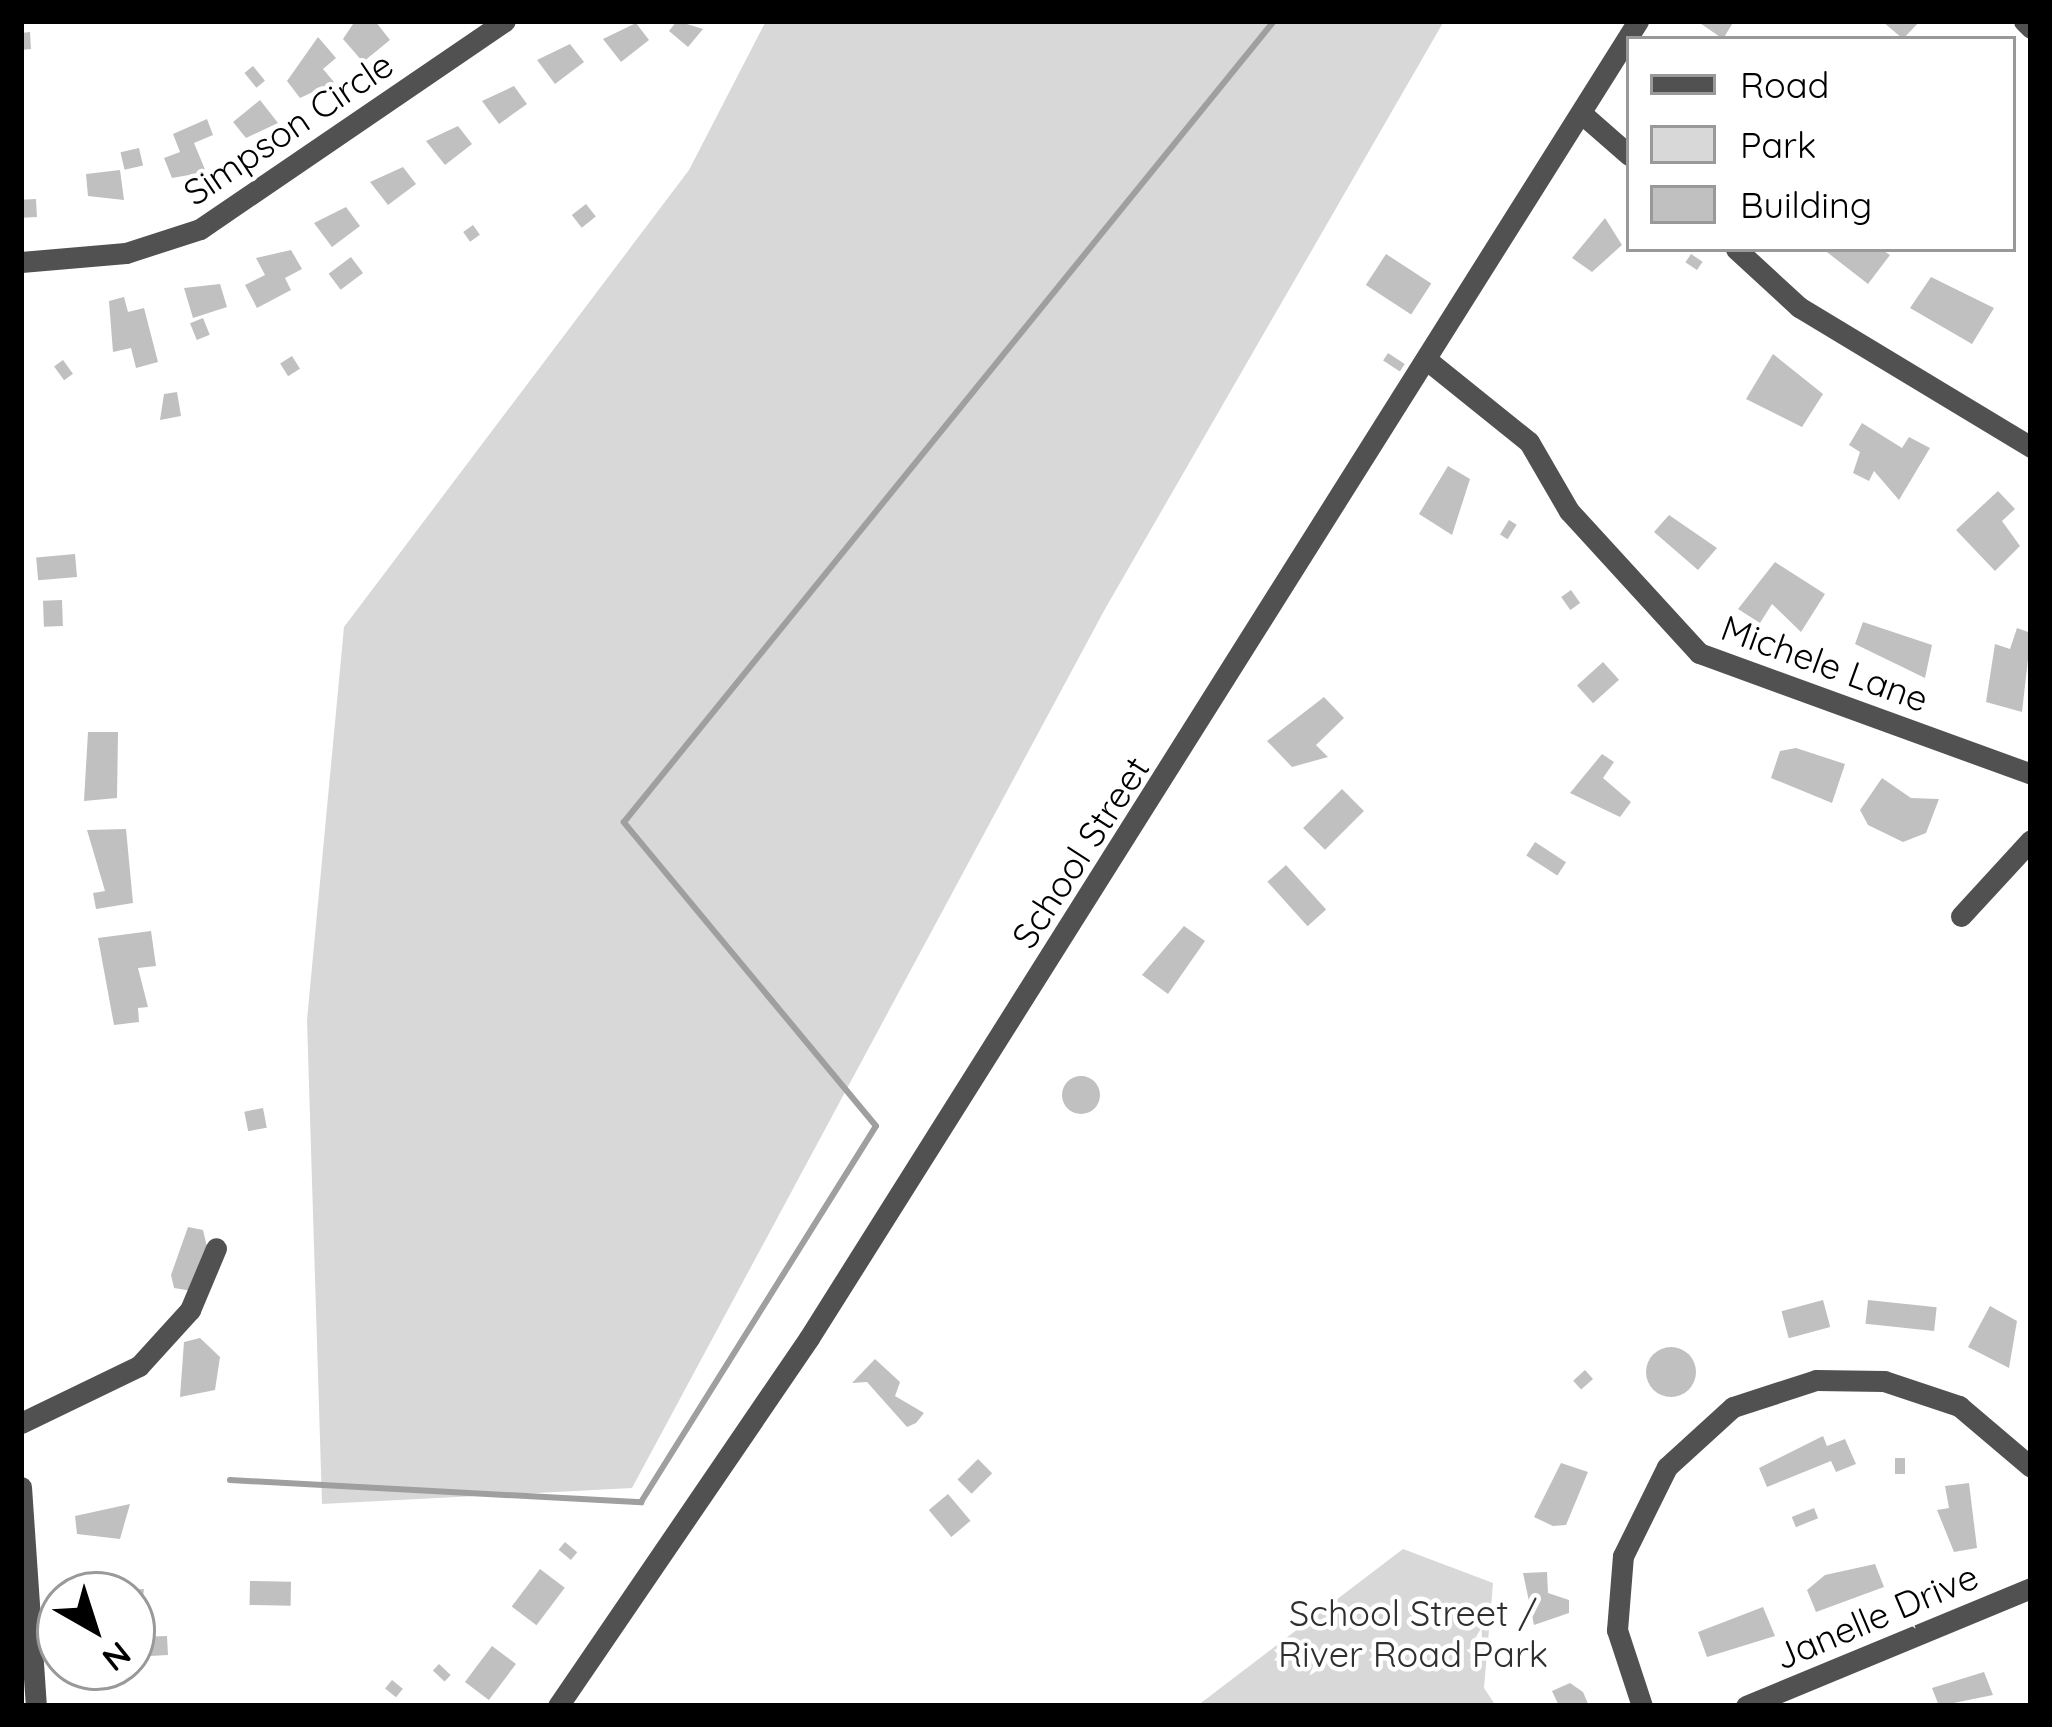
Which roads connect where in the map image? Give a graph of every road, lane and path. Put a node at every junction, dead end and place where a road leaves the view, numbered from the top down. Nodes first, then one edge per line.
1 (505, 21) edge
2 (2024, 21) edge
3 (2031, 28) edge
4 (1626, 40) edge
5 (1581, 113) junction
6 (1626, 152) edge
7 (1739, 252) edge
8 (21, 262) edge
9 (1432, 364) junction
10 (2031, 446) edge
11 (2031, 774) edge
12 (2031, 840) edge
13 (1960, 916) dead end
14 (216, 1248) dead end
15 (21, 1423) edge
16 (2031, 1467) edge
17 (21, 1487) edge
18 (2031, 1588) edge
19 (36, 1706) edge
20 (558, 1706) edge
21 (1642, 1706) edge
22 (1746, 1706) edge

1 - 8 street, Simpson Circle
2 - 3 street
4 - 5 street, School Street
5 - 6 street
5 - 9 street, School Street
7 - 10 street
9 - 11 street, Michele Lane
9 - 20 street, School Street
12 - 13 street
14 - 15 street
16 - 21 street
17 - 19 street
18 - 22 street, Janelle Drive

